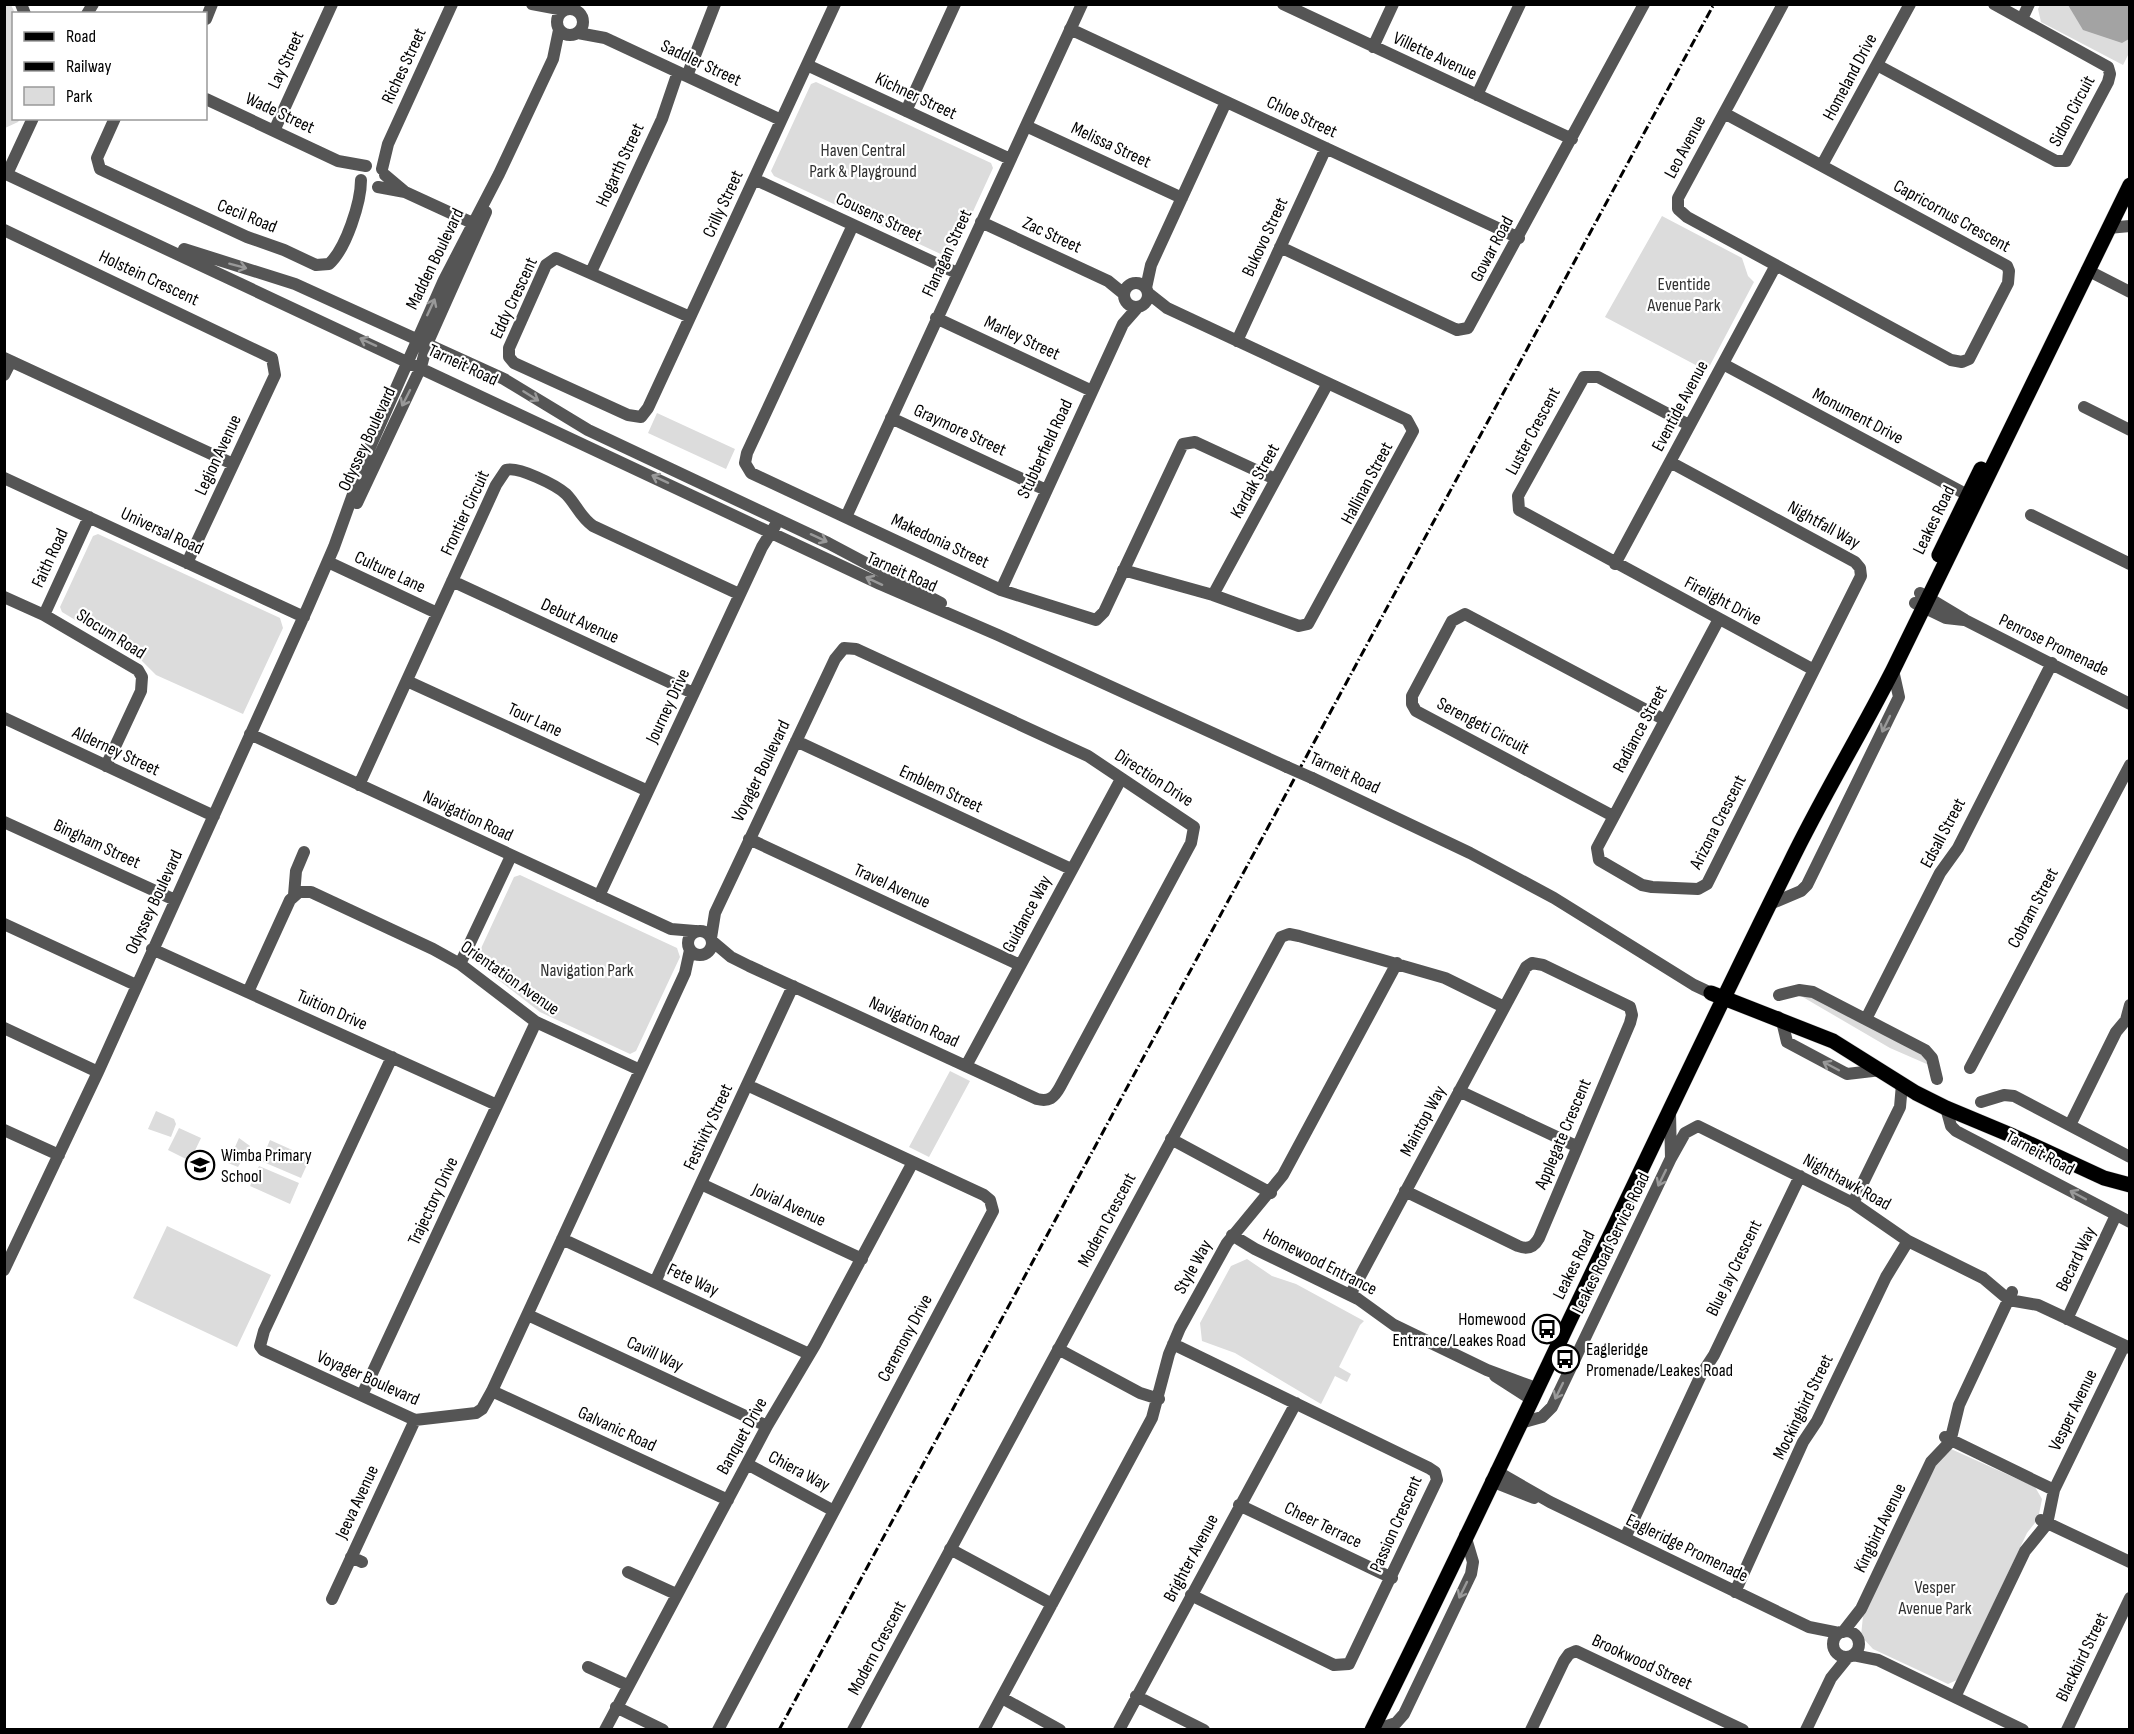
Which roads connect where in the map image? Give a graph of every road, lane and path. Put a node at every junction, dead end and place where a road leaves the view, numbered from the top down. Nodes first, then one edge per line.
1 (332, 4) edge
2 (452, 4) edge
3 (715, 4) edge
4 (835, 4) edge
5 (956, 4) edge
6 (1082, 4) edge
7 (1283, 4) edge
8 (1393, 4) edge
9 (1520, 4) edge
10 (1644, 4) edge
11 (1783, 4) edge
12 (1910, 4) edge
13 (1994, 4) edge
14 (2030, 4) edge
15 (534, 6) edge
16 (571, 19) edge
17 (2022, 19) junction
18 (1070, 29) junction
19 (1373, 47) junction
20 (807, 65) junction
21 (1877, 65) junction
22 (682, 74) junction
23 (1478, 95) junction
24 (207, 99) edge
25 (1226, 102) junction
26 (906, 111) junction
27 (1724, 113) junction
28 (32, 120) edge
29 (114, 120) edge
30 (781, 120) junction
31 (1026, 126) junction
32 (274, 130) junction
33 (1572, 139) junction
34 (388, 144) junction
35 (1326, 148) junction
36 (1010, 159) junction
37 (339, 160) junction
38 (367, 165) junction
39 (1822, 165) junction
40 (383, 172) junction
41 (6, 174) edge
42 (361, 179) junction
43 (754, 179) junction
44 (2130, 185) edge
45 (375, 188) junction
46 (405, 192) junction
47 (1182, 198) junction
48 (66, 201) junction
49 (358, 209) junction
50 (981, 222) junction
51 (476, 225) junction
52 (853, 225) junction
53 (2130, 226) edge
54 (2108, 228) junction
55 (4, 230) edge
56 (1519, 238) junction
57 (1280, 248) junction
58 (1776, 265) junction
59 (2087, 270) junction
60 (591, 272) junction
61 (957, 273) junction
62 (2130, 292) edge
63 (1137, 294) junction
64 (690, 317) junction
65 (936, 318) junction
66 (1237, 341) junction
67 (422, 342) junction
68 (8, 359) edge
69 (275, 363) joint
70 (416, 364) junction
71 (1723, 364) junction
72 (4, 375) edge
73 (1328, 383) junction
74 (1092, 391) junction
75 (2084, 407) dead end
76 (640, 417) joint
77 (891, 418) junction
78 (1689, 425) junction
79 (2130, 430) edge
80 (1670, 462) junction
81 (233, 464) junction
82 (668, 469) junction
83 (4, 478) edge
84 (1275, 480) junction
85 (1046, 490) junction
86 (1972, 498) junction
87 (2031, 514) dead end
88 (89, 517) junction
89 (846, 517) junction
90 (792, 526) junction
91 (770, 531) junction
92 (328, 562) junction
93 (187, 563) junction
94 (1615, 564) junction
95 (2130, 564) edge
96 (1124, 570) junction
97 (452, 581) junction
98 (1001, 590) junction
99 (739, 594) junction
100 (1213, 596) junction
101 (4, 597) edge
102 (1922, 600) junction
103 (437, 614) junction
104 (44, 615) junction
105 (304, 617) junction
106 (1719, 619) junction
107 (985, 629) junction
108 (844, 648) joint
109 (2052, 663) junction
110 (1814, 670) junction
111 (1893, 670) junction
112 (407, 681) junction
113 (693, 693) junction
114 (2128, 705) edge
115 (4, 718) edge
116 (1665, 720) junction
117 (250, 734) junction
118 (796, 741) junction
119 (1851, 743) junction
120 (2130, 765) edge
121 (106, 766) junction
122 (1121, 779) junction
123 (359, 785) junction
124 (648, 791) junction
125 (214, 816) junction
126 (1613, 816) junction
127 (4, 822) edge
128 (749, 839) junction
129 (304, 852) dead end
130 (511, 856) junction
131 (1597, 857) joint
132 (1071, 869) junction
133 (294, 895) junction
134 (599, 896) junction
135 (175, 900) junction
136 (1770, 904) junction
137 (715, 913) junction
138 (4, 924) edge
139 (670, 929) junction
140 (697, 931) junction
141 (711, 940) junction
142 (152, 948) junction
143 (689, 949) junction
144 (705, 954) junction
145 (732, 957) junction
146 (1397, 963) junction
147 (460, 964) junction
148 (1020, 965) junction
149 (1529, 965) joint
150 (685, 973) junction
151 (136, 985) junction
152 (793, 986) junction
153 (248, 992) junction
154 (1779, 994) dead end
155 (1718, 995) junction
156 (2130, 1005) edge
157 (1504, 1007) junction
158 (1778, 1017) junction
159 (1866, 1019) junction
160 (536, 1022) junction
161 (2128, 1023) edge
162 (4, 1028) edge
163 (392, 1057) junction
164 (966, 1066) junction
165 (1970, 1068) dead end
166 (640, 1070) junction
167 (1881, 1070) junction
168 (98, 1072) junction
169 (1937, 1079) dead end
170 (1902, 1084) junction
171 (747, 1085) junction
172 (1459, 1091) junction
173 (1916, 1093) junction
174 (1050, 1099) joint
175 (1981, 1102) dead end
176 (497, 1105) junction
177 (1900, 1107) junction
178 (1670, 1108) junction
179 (1946, 1108) junction
180 (2070, 1125) junction
181 (1691, 1128) joint
182 (4, 1130) edge
183 (1171, 1139) junction
184 (1576, 1146) junction
185 (59, 1155) junction
186 (2130, 1157) edge
187 (1671, 1158) junction
188 (913, 1162) junction
189 (1800, 1176) junction
190 (702, 1184) junction
191 (2130, 1185) edge
192 (1405, 1191) junction
193 (1271, 1192) junction
194 (1853, 1203) junction
195 (2116, 1215) junction
196 (2130, 1222) edge
197 (1232, 1236) junction
198 (562, 1239) junction
199 (1908, 1241) junction
200 (862, 1259) junction
201 (4, 1270) edge
202 (655, 1282) junction
203 (1350, 1295) junction
204 (2010, 1296) junction
205 (528, 1315) junction
206 (2067, 1319) junction
207 (1173, 1344) junction
208 (2127, 1347) edge
209 (1058, 1349) junction
210 (809, 1354) junction
211 (492, 1390) junction
212 (1534, 1393) junction
213 (362, 1395) junction
214 (1159, 1399) junction
215 (1296, 1403) junction
216 (415, 1420) junction
217 (1520, 1423) junction
218 (767, 1426) junction
219 (1947, 1439) junction
220 (747, 1464) junction
221 (1494, 1476) junction
222 (2054, 1490) junction
223 (728, 1500) junction
224 (1239, 1505) junction
225 (834, 1511) junction
226 (2044, 1521) junction
227 (1465, 1535) junction
228 (1625, 1538) junction
229 (950, 1550) junction
230 (2130, 1562) edge
231 (628, 1572) dead end
232 (1392, 1578) junction
233 (1736, 1592) junction
234 (676, 1594) junction
235 (1191, 1595) junction
236 (332, 1599) dead end
237 (2129, 1599) edge
238 (1052, 1604) junction
239 (1861, 1609) junction
240 (1809, 1627) junction
241 (1841, 1633) junction
242 (1857, 1639) junction
243 (1834, 1650) junction
244 (1850, 1656) junction
245 (1878, 1660) junction
246 (588, 1667) dead end
247 (1831, 1678) junction
248 (627, 1685) junction
249 (1136, 1696) junction
250 (1955, 1697) junction
251 (1002, 1698) junction
252 (616, 1707) junction
253 (1404, 1713) junction
254 (1382, 1729) edge
255 (604, 1730) edge
256 (663, 1730) edge
257 (718, 1730) edge
258 (853, 1730) edge
259 (984, 1730) edge
260 (1060, 1730) edge
261 (1119, 1730) edge
262 (1204, 1730) edge
263 (1407, 1730) edge
264 (1531, 1730) edge
265 (1743, 1730) edge
266 (1806, 1730) edge
267 (2023, 1730) edge
268 (2067, 1730) edge

1 - 32 street, Lay Street
2 - 34 street, Riches Street
3 - 22 street, Hogarth Street
4 - 20 street, Crilly Street
5 - 26 street
6 - 18 street, Flanagan Street
7 - 19 street, Villette Avenue
8 - 19 street
9 - 23 street
10 - 33 street, Gowar Road
11 - 27 street, Leo Avenue
12 - 21 street, Homeland Drive
13 - 17 street, Sidon Circuit
14 - 17 street
15 - 16 street, Saddler Street
16 - 22 street, Saddler Street
16 - 51 street, Madden Boulevard
17 - 21 street, Sidon Circuit
18 - 25 street, Chloe Street
18 - 31 street, Flanagan Street
19 - 23 street, Villette Avenue
20 - 26 street, Kichner Street
20 - 30 street, Crilly Street
21 - 39 street, Homeland Drive
22 - 30 street, Saddler Street
22 - 60 street, Hogarth Street
23 - 33 street, Villette Avenue
24 - 32 street, Wade Street
25 - 35 street, Chloe Street
25 - 47 street, Stubberfield Road
26 - 36 street, Kichner Street
27 - 39 street, Capricornus Crescent
27 - 58 street, Leo Avenue
28 - 41 street
29 - 49 street, Cecil Road
30 - 43 street, Crilly Street
31 - 36 street, Flanagan Street
31 - 47 street, Melissa Street
32 - 37 street, Wade Street
33 - 56 street, Gowar Road
34 - 38 street, Riches Street
34 - 40 street, Riches Street
35 - 56 street, Chloe Street
35 - 57 street, Bukovo Street
36 - 50 street, Flanagan Street
37 - 38 street, Wade Street
37 - 42 street, Wade Street
38 - 40 street
38 - 42 street
39 - 58 street, Capricornus Crescent
40 - 45 street
40 - 46 street
41 - 48 street, Tarneit Road
42 - 45 street
42 - 49 street, Cecil Road
43 - 52 street, Cousens Street
43 - 64 street, Crilly Street
44 - 54 main road, Leakes Road
45 - 46 street
45 - 49 street, Cecil Road
46 - 51 street
47 - 63 street, Stubberfield Road
48 -> 67 street
70 -> 48 street, Tarneit Road
50 - 61 street, Flanagan Street
50 - 63 street, Zac Street
51 - 67 street, Madden Boulevard
52 - 61 street, Cousens Street
52 - 89 street, Makedonia Street
53 - 54 street
54 - 59 main road, Leakes Road
55 - 69 street, Holstein Crescent
56 - 57 street, Gowar Road
57 - 66 street, Bukovo Street
58 - 71 street, Eventide Avenue
59 - 62 street
59 - 86 main road, Leakes Road
60 - 64 street, Eddy Crescent
60 - 76 street, Eddy Crescent
61 - 65 street, Flanagan Street
63 - 66 street, Hallinan Street
63 - 74 street, Stubberfield Road
64 - 76 street, Crilly Street
65 - 74 street, Marley Street
65 - 77 street, Flanagan Street
66 - 73 street, Hallinan Street
67 - 70 street, Madden Boulevard
67 -> 82 street
68 - 72 street
68 - 81 street
69 - 81 street, Legion Avenue
91 -> 70 street, Tarneit Road
70 - 92 street, Odyssey Boulevard
71 - 78 street, Eventide Avenue
71 - 86 street, Monument Drive
73 - 84 street, Kardak Street
73 - 100 street, Hallinan Street
74 - 85 street, Stubberfield Road
75 - 79 street
77 - 85 street, Graymore Street
77 - 89 street, Flanagan Street
78 - 80 street, Eventide Avenue
78 - 94 street, Luster Crescent
80 - 94 street, Eventide Avenue
80 - 110 street, Nightfall Way
81 - 93 street, Legion Avenue
82 - 90 street
82 - 91 street
83 - 88 street, Universal Road
84 - 96 street, Makedonia Street
84 - 100 street, Kardak Street
85 - 98 street, Stubberfield Road
86 - 102 main road, Leakes Road
87 - 95 street
88 - 93 street, Universal Road
88 - 104 street, Faith Road
89 - 98 street, Makedonia Street
90 - 91 street
90 -> 107 street
91 - 99 street, Journey Drive
107 -> 91 street, Tarneit Road
92 - 103 street, Culture Lane
92 - 105 street, Odyssey Boulevard
93 - 105 street, Universal Road
94 - 106 street, Firelight Drive
96 - 98 street, Makedonia Street
96 - 100 street, Hallinan Street
97 - 99 street, Frontier Circuit
97 - 103 street, Frontier Circuit
97 - 113 street, Debut Avenue
99 - 113 street, Journey Drive
101 - 104 street, Slocum Road
102 - 109 street, Penrose Promenade
102 - 111 main road, Leakes Road
102 - 119 main road, Leakes Road
103 - 112 street, Frontier Circuit
104 - 121 street, Slocum Road
105 - 117 street, Odyssey Boulevard
106 - 110 street, Firelight Drive
106 - 116 street, Radiance Street
107 - 155 street, Tarneit Road, bridge
108 - 118 street, Voyager Boulevard
108 - 122 street, Direction Drive
109 - 114 street, Penrose Promenade
109 - 159 street, Edsall Street
110 - 131 street, Arizona Crescent
111 - 119 main road, Leakes Road
111 -> 136 street
112 - 123 street, Frontier Circuit
112 - 124 street, Tour Lane
113 - 124 street, Journey Drive
115 - 121 street, Alderney Street
116 - 126 street, Radiance Street
116 - 126 street, Serengeti Circuit
117 - 123 street, Navigation Road
117 - 125 street, Odyssey Boulevard
118 - 128 street, Voyager Boulevard
118 - 132 street, Emblem Street
119 - 136 main road, Leakes Road
120 - 165 street, Cobram Street
121 - 125 street, Alderney Street
122 - 132 street, Guidance Way
122 - 174 street, Direction Drive
123 - 130 street, Navigation Road
124 - 134 street, Journey Drive
125 - 135 street, Odyssey Boulevard
126 - 131 street, Radiance Street
127 - 135 street, Bingham Street
128 - 137 street, Voyager Boulevard
128 - 148 street, Travel Avenue
129 - 133 street
130 - 134 street, Navigation Road
130 - 147 street
132 - 148 street, Guidance Way
133 - 147 street, Orientation Avenue
133 - 153 street
134 - 139 street, Navigation Road
135 - 142 street, Odyssey Boulevard
136 - 155 main road, Leakes Road
137 - 140 street, Voyager Boulevard
137 - 141 street, Voyager Boulevard
138 - 151 street
139 - 140 street, Navigation Road
139 - 143 street, Navigation Road
140 - 141 street
140 - 143 street
141 - 144 street
141 - 145 street, Navigation Road
142 - 151 street, Odyssey Boulevard
142 - 153 street, Tuition Drive
143 - 144 street
143 - 150 street, Voyager Boulevard
144 - 145 street, Navigation Road
144 - 150 street, Voyager Boulevard
145 - 152 street, Navigation Road
146 - 157 street, Modern Crescent
146 - 183 street, Modern Crescent
146 - 193 street, Style Way
147 - 160 street, Orientation Avenue
148 - 164 street, Guidance Way
149 - 157 street, Maintop Way
149 - 184 street, Applegate Crescent
150 - 166 street, Voyager Boulevard
151 - 168 street, Odyssey Boulevard
152 - 164 street, Navigation Road
152 - 171 street, Festivity Street
153 - 163 street, Tuition Drive
154 - 159 street
155 - 158 main road, Tarneit Road
155 - 178 main road, Leakes Road
156 - 161 street
157 - 172 street, Maintop Way
158 - 167 main road, Tarneit Road
167 -> 158 street
159 - 169 street
160 - 166 street, Orientation Avenue
160 - 176 street, Trajectory Drive
161 - 180 street
162 - 168 street
163 - 176 street, Tuition Drive
163 - 213 street, Voyager Boulevard
164 - 174 street, Navigation Road
166 - 198 street, Voyager Boulevard
167 - 170 main road, Tarneit Road
168 - 185 street, Odyssey Boulevard
170 - 173 main road, Tarneit Road
170 - 177 street
171 - 188 street, Ceremony Drive
171 - 190 street, Festivity Street
172 - 184 street
172 - 192 street, Maintop Way
173 - 177 street
173 - 179 main road, Tarneit Road
175 - 180 street, Tarneit Road
176 - 213 street, Trajectory Drive
177 - 194 street
178 - 187 street, Leakes Road
178 - 212 main road, Leakes Road
179 - 191 main road, Tarneit Road
195 -> 179 street, Tarneit Road
180 - 186 street, Tarneit Road
181 - 187 street, Leakes Road Service Road
181 - 189 street, Nighthawk Road
182 - 185 street
183 - 193 street
183 - 209 street, Modern Crescent
184 - 192 street, Applegate Crescent
185 - 201 street, Odyssey Boulevard
187 -> 217 street, Leakes Road Service Road
188 - 200 street, Banquet Drive
188 - 225 street, Ceremony Drive
189 - 194 street, Nighthawk Road
189 - 228 street, Blue Jay Crescent
190 - 200 street, Jovial Avenue
190 - 202 street, Festivity Street
192 - 203 street, Maintop Way
193 - 197 street, Style Way
194 - 199 street, Nighthawk Road
195 - 196 street, Tarneit Road
195 - 206 street, Becard Way
197 - 203 street, Homewood Entrance
197 - 207 street, Style Way
198 - 202 street, Fete Way
198 - 205 street, Voyager Boulevard
199 - 204 street, Nighthawk Road
199 - 233 street, Mockingbird Street
200 - 210 street, Banquet Drive
202 - 210 street, Fete Way
203 - 212 street, Homewood Entrance
204 - 206 street, Nighthawk Road
204 - 219 street, Kingbird Avenue
205 - 211 street, Voyager Boulevard
205 - 218 street, Cavill Way
206 - 208 street, Nighthawk Road
207 - 214 street, Style Way
207 - 215 street, Passion Crescent
208 - 222 street, Vesper Avenue
209 - 214 street
209 - 229 street, Modern Crescent
210 - 218 street, Banquet Drive
211 - 216 street, Voyager Boulevard
211 - 223 street, Galvanic Road
212 - 217 main road, Leakes Road
213 - 216 street, Voyager Boulevard
214 - 238 street, Style Way
215 - 224 street, Brighter Avenue
215 - 232 street, Passion Crescent
216 - 236 street, Jeeva Avenue
217 - 221 main road, Leakes Road
218 - 220 street, Banquet Drive
219 - 222 street
219 - 239 street, Kingbird Avenue
220 - 223 street, Banquet Drive
220 - 225 street, Chiera Way
221 - 227 main road, Leakes Road
221 - 228 street, Eagleridge Promenade
222 - 226 street, Vesper Avenue
223 - 234 street, Banquet Drive
224 - 232 street, Cheer Terrace
224 - 235 street, Brighter Avenue
225 - 257 street, Ceremony Drive
226 - 230 street
226 - 250 street, Vesper Avenue
227 -> 253 street, Leakes Road
227 - 254 main road, Leakes Road
228 - 233 street, Eagleridge Promenade
229 - 238 street
229 - 258 street, Modern Crescent
231 - 234 street
232 - 235 street, Passion Crescent
233 - 240 street, Eagleridge Promenade
234 - 248 street, Banquet Drive
235 - 249 street, Brighter Avenue
237 - 268 street, Blackbird Street
238 - 251 street, Style Way
239 - 241 street, Kingbird Avenue
239 - 242 street, Kingbird Avenue
240 - 241 street, Eagleridge Promenade
240 - 243 street, Eagleridge Promenade
241 - 242 street
241 - 243 street
242 - 244 street
242 - 245 street
243 - 244 street
243 - 247 street
244 - 245 street
244 - 247 street
245 - 250 street
246 - 248 street
247 - 266 street
248 - 252 street, Banquet Drive
249 - 261 street, Brighter Avenue
249 - 262 street
250 - 267 street
251 - 259 street, Style Way
251 - 260 street
252 - 255 street, Banquet Drive
252 - 256 street
253 - 254 street, Leakes Road
253 - 263 street
264 - 265 street, Brookwood Street

